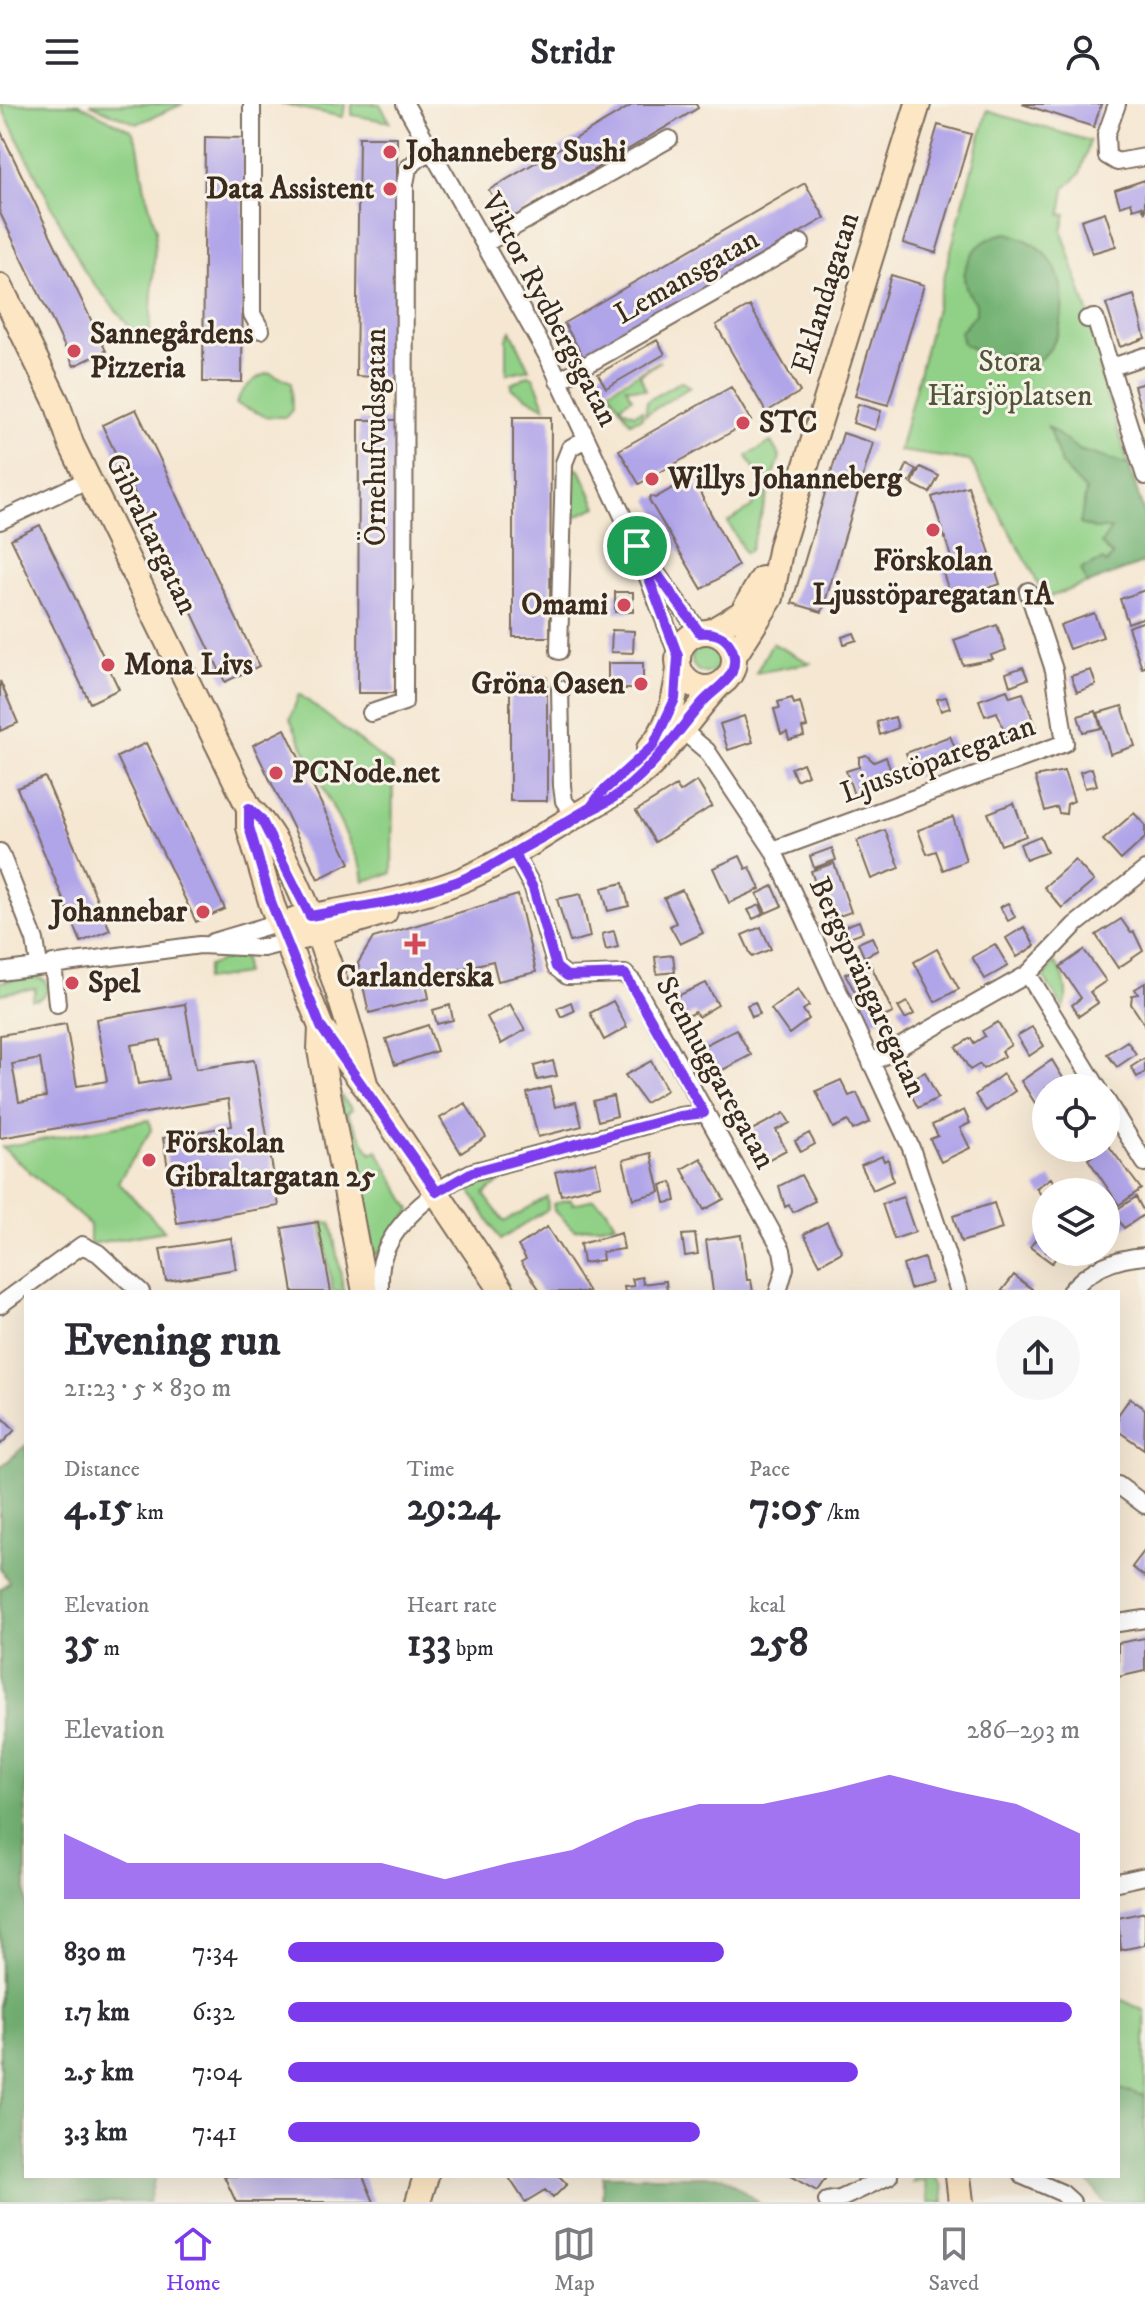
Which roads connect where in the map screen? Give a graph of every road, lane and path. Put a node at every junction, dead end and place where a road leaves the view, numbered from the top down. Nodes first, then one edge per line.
1 (252, 104) edge
2 (405, 104) edge
3 (918, 104) edge
4 (1117, 104) edge
5 (669, 139) dead end
6 (431, 148) junction
7 (1145, 157) edge
8 (486, 243) junction
9 (801, 243) dead end
10 (0, 286) edge
11 (1087, 319) dead end
12 (261, 330) dead end
13 (1145, 356) edge
14 (1112, 367) junction
15 (558, 381) junction
16 (585, 439) junction
17 (1145, 476) edge
18 (89, 479) junction
19 (0, 521) edge
20 (637, 546) junction
21 (781, 546) junction
22 (1028, 591) dead end
23 (705, 632) junction
24 (559, 651) dead end
25 (734, 656) junction
26 (679, 663) junction
27 (718, 686) junction
28 (560, 689) dead end
29 (371, 713) dead end
30 (682, 730) junction
31 (249, 808) junction
32 (584, 812) junction
33 (773, 850) junction
34 (0, 852) edge
35 (514, 853) junction
36 (1145, 870) edge
37 (313, 924) junction
38 (284, 932) junction
39 (46, 964) junction
40 (0, 972) edge
41 (1028, 974) junction
42 (57, 1004) dead end
43 (321, 1027) junction
44 (871, 1063) junction
45 (1089, 1074) edge
46 (366, 1087) junction
47 (704, 1113) junction
48 (1120, 1123) edge
49 (1145, 1163) edge
50 (437, 1192) junction
51 (1145, 1256) edge
52 (139, 1290) edge
53 (365, 1290) edge
54 (380, 1290) edge
55 (502, 1290) edge
56 (779, 1290) edge
57 (958, 1290) edge
58 (1072, 1290) edge
59 (0, 1305) edge
60 (1120, 1486) edge
61 (1145, 1505) edge
62 (1145, 1619) edge
63 (1120, 1623) edge
64 (1145, 1876) edge
65 (1120, 1882) edge
66 (425, 2178) edge
67 (885, 2178) edge
68 (958, 2178) edge
69 (1028, 2178) edge
70 (827, 2201) edge
71 (418, 2202) edge
72 (961, 2202) edge
73 (1072, 2202) edge

1 - 12 street
2 - 6 street, Viktor Rydbergsgatan
3 - 21 street, Eklandagatan
4 - 7 street
5 - 8 street
6 - 8 street, Viktor Rydbergsgatan
6 - 29 street, Örnehufvudsgatan
8 - 15 street, Viktor Rydbergsgatan
9 - 15 street, Lemansgatan
10 - 18 street, Gibraltargatan
11 - 14 street
13 - 14 street
14 - 17 street
15 - 16 street, Viktor Rydbergsgatan
16 - 20 street, Viktor Rydbergsgatan
16 - 24 street
18 - 19 street
18 - 31 street, Gibraltargatan
20 - 23 street, Viktor Rydbergsgatan
20 - 26 street, Viktor Rydbergsgatan
21 - 23 street, Eklandagatan
21 - 25 street, Eklandagatan
22 - 33 street, Ljusstöparegatan
23 - 25 street
23 - 26 street, Eklandagatan
25 - 27 street, Eklandagatan
26 - 27 street
26 - 32 street, Eklandagatan
27 - 30 street, Eklandagatan
28 - 32 street
30 - 32 street, Eklandagatan
30 - 33 street, Bergsprängaregatan
31 - 37 street, Gibraltargatan
31 - 38 street, Gibraltargatan
32 - 35 street, Eklandagatan
33 - 44 street, Bergsprängaregatan
34 - 39 street
35 - 37 street, Eklandagatan
35 - 47 street, Stenhuggaregatan
36 - 41 street
37 - 38 street, Eklandagatan
37 - 46 street, Gibraltargatan
38 - 39 street, Eklandagatan
38 - 43 street, Gibraltargatan
39 - 40 street, Eklandagatan
39 - 42 street
41 - 44 street
41 - 45 street
43 - 46 street, Gibraltargatan
43 - 53 street, Gibraltargatan
44 - 57 street, Bergsprängaregatan
46 - 50 street
47 - 50 street
47 - 56 street, Stenhuggaregatan
48 - 49 street
50 - 54 street
50 - 55 street
51 - 58 street
52 - 59 street
60 - 61 street
62 - 63 street
64 - 65 street
66 - 71 street
67 - 70 street
68 - 72 street
69 - 73 street

